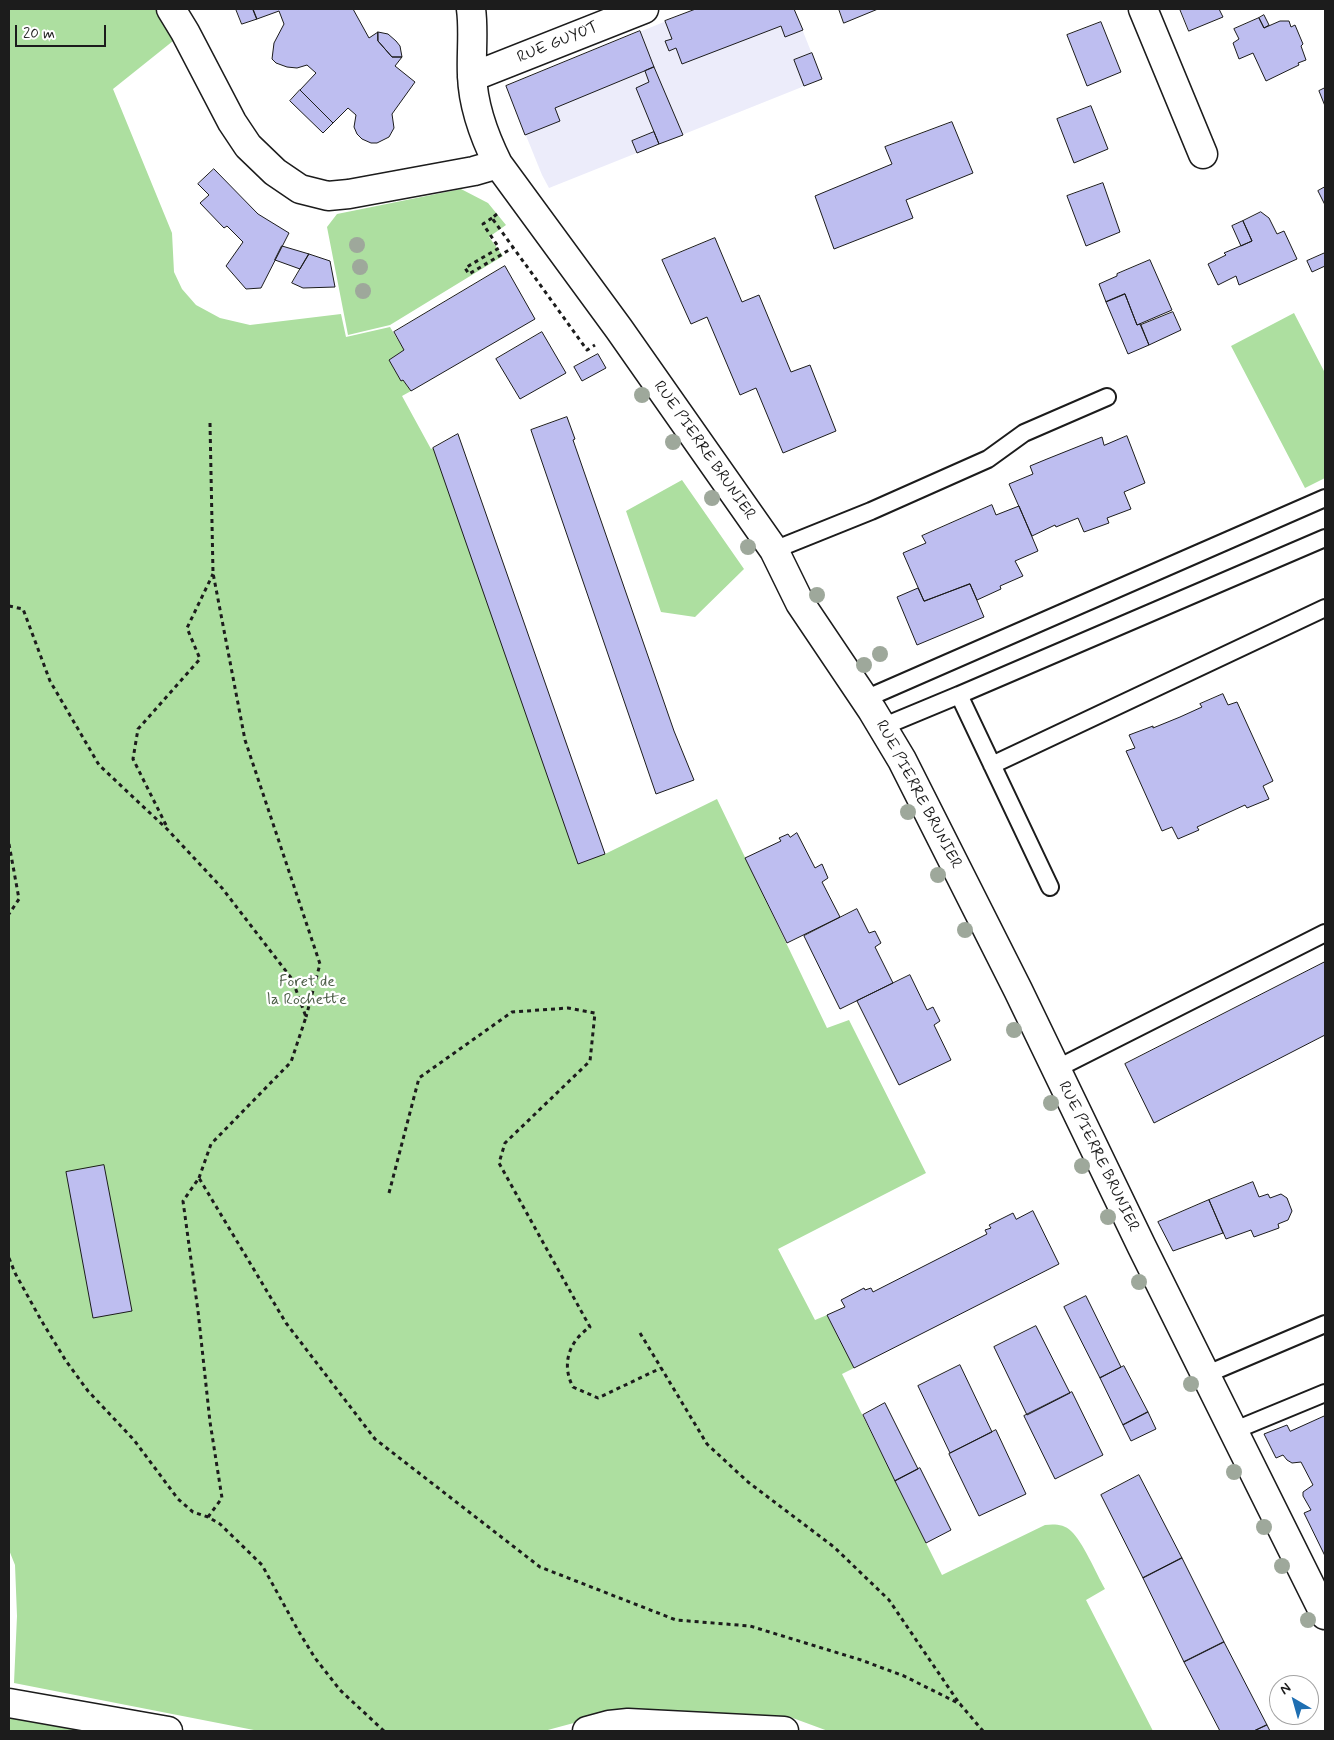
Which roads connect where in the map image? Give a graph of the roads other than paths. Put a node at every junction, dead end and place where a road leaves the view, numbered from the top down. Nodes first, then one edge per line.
1 (171, 9) edge
2 (644, 9) edge
3 (1143, 9) edge
4 (471, 10) edge
5 (472, 78) junction
6 (1203, 154) dead end
7 (498, 164) junction
8 (1107, 397) dead end
9 (1325, 498) edge
10 (1325, 538) edge
11 (774, 550) junction
12 (1325, 608) edge
13 (959, 695) junction
14 (865, 699) junction
15 (882, 727) junction
16 (992, 765) junction
17 (1050, 887) dead end
18 (1325, 933) edge
19 (1056, 1069) junction
20 (1325, 1324) edge
21 (1205, 1375) junction
22 (1325, 1393) edge
23 (1233, 1431) junction
24 (1325, 1615) edge
25 (9, 1702) edge
26 (168, 1731) edge
27 (587, 1731) edge
28 (784, 1731) edge

1 - 7 street
2 - 5 street, RUE GUYOT
3 - 6 street
4 - 5 street, RUE PIERRE BRUNIER
5 - 7 street, RUE PIERRE BRUNIER
7 - 11 street, RUE PIERRE BRUNIER
8 - 11 lane
9 - 14 lane
10 - 13 lane
11 - 14 street, RUE PIERRE BRUNIER
12 - 16 lane
13 - 15 lane
13 - 16 lane
14 - 15 street, RUE PIERRE BRUNIER
15 - 19 street, RUE PIERRE BRUNIER
16 - 17 lane
18 - 19 lane
19 - 21 street, RUE PIERRE BRUNIER
20 - 21 lane
21 - 23 street, RUE PIERRE BRUNIER
22 - 23 lane
23 - 24 street, RUE PIERRE BRUNIER
25 - 26 street
27 - 28 street

